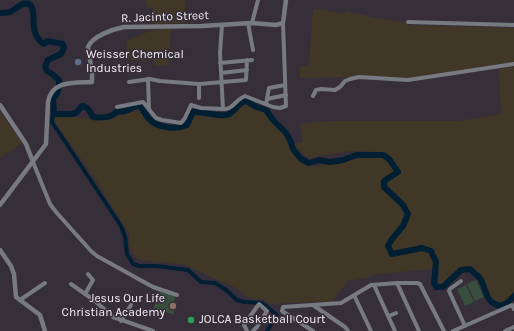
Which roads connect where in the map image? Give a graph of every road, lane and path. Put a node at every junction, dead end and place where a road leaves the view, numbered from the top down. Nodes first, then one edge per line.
1 (258, 0) edge
2 (286, 0) edge
3 (408, 22) dead end
4 (250, 23) junction
5 (282, 23) junction
6 (222, 24) junction
7 (514, 25) edge
8 (253, 50) dead end
9 (247, 60) junction
10 (252, 60) dead end
11 (220, 63) junction
12 (514, 64) edge
13 (247, 70) junction
14 (221, 74) junction
15 (148, 79) junction
16 (129, 82) dead end
17 (221, 83) junction
18 (199, 84) junction
19 (285, 84) junction
20 (286, 95) junction
21 (313, 96) dead end
22 (199, 98) dead end
23 (266, 99) junction
24 (266, 104) junction
25 (0, 105) edge
26 (117, 107) dead end
27 (222, 109) junction
28 (149, 110) junction
29 (33, 162) junction
30 (0, 206) edge
31 (0, 250) edge
32 (88, 274) dead end
33 (461, 281) dead end
34 (45, 283) dead end
35 (397, 283) junction
36 (71, 284) dead end
37 (374, 285) junction
38 (85, 294) junction
39 (177, 294) dead end
40 (354, 295) junction
41 (20, 300) junction
42 (312, 304) junction
43 (131, 305) dead end
44 (513, 307) edge
45 (396, 313) dead end
46 (389, 316) junction
47 (121, 321) junction
48 (465, 326) junction
49 (514, 327) edge
50 (45, 331) edge
51 (153, 331) edge
52 (247, 331) edge
53 (253, 331) edge
54 (313, 331) edge
55 (348, 331) edge
56 (371, 331) edge
57 (395, 331) edge
58 (419, 331) edge
59 (444, 331) edge
60 (453, 331) edge
61 (505, 331) edge

1 - 4 street
2 - 5 street
3 - 7 street
4 - 5 street, R. Jacinto Street
4 - 6 street, R. Jacinto Street
4 - 8 street
5 - 19 street
6 - 11 street
6 - 29 street, R. Jacinto Street
9 - 10 street
9 - 11 street
9 - 13 street
11 - 14 street
12 - 21 street
13 - 14 street
13 - 17 street
14 - 17 street
15 - 16 street
15 - 18 street
15 - 28 street
17 - 18 street
17 - 27 street
18 - 22 street
19 - 20 street
19 - 23 street
20 - 23 street
20 - 24 street
23 - 24 street
24 - 27 street
25 - 29 street
26 - 28 street
27 - 28 street
29 - 30 street, R. Jacinto Street
29 - 39 street
31 - 41 street
32 - 38 street
33 - 48 street
34 - 41 street
35 - 37 street
35 - 58 street
35 - 59 street
36 - 38 street
37 - 40 street
37 - 46 street
38 - 47 street
40 - 42 street
40 - 56 street
41 - 50 street
42 - 54 street
42 - 55 street
43 - 47 street
44 - 48 street
45 - 46 street
46 - 57 street
47 - 51 street
48 - 60 street
49 - 61 street
52 - 53 street

